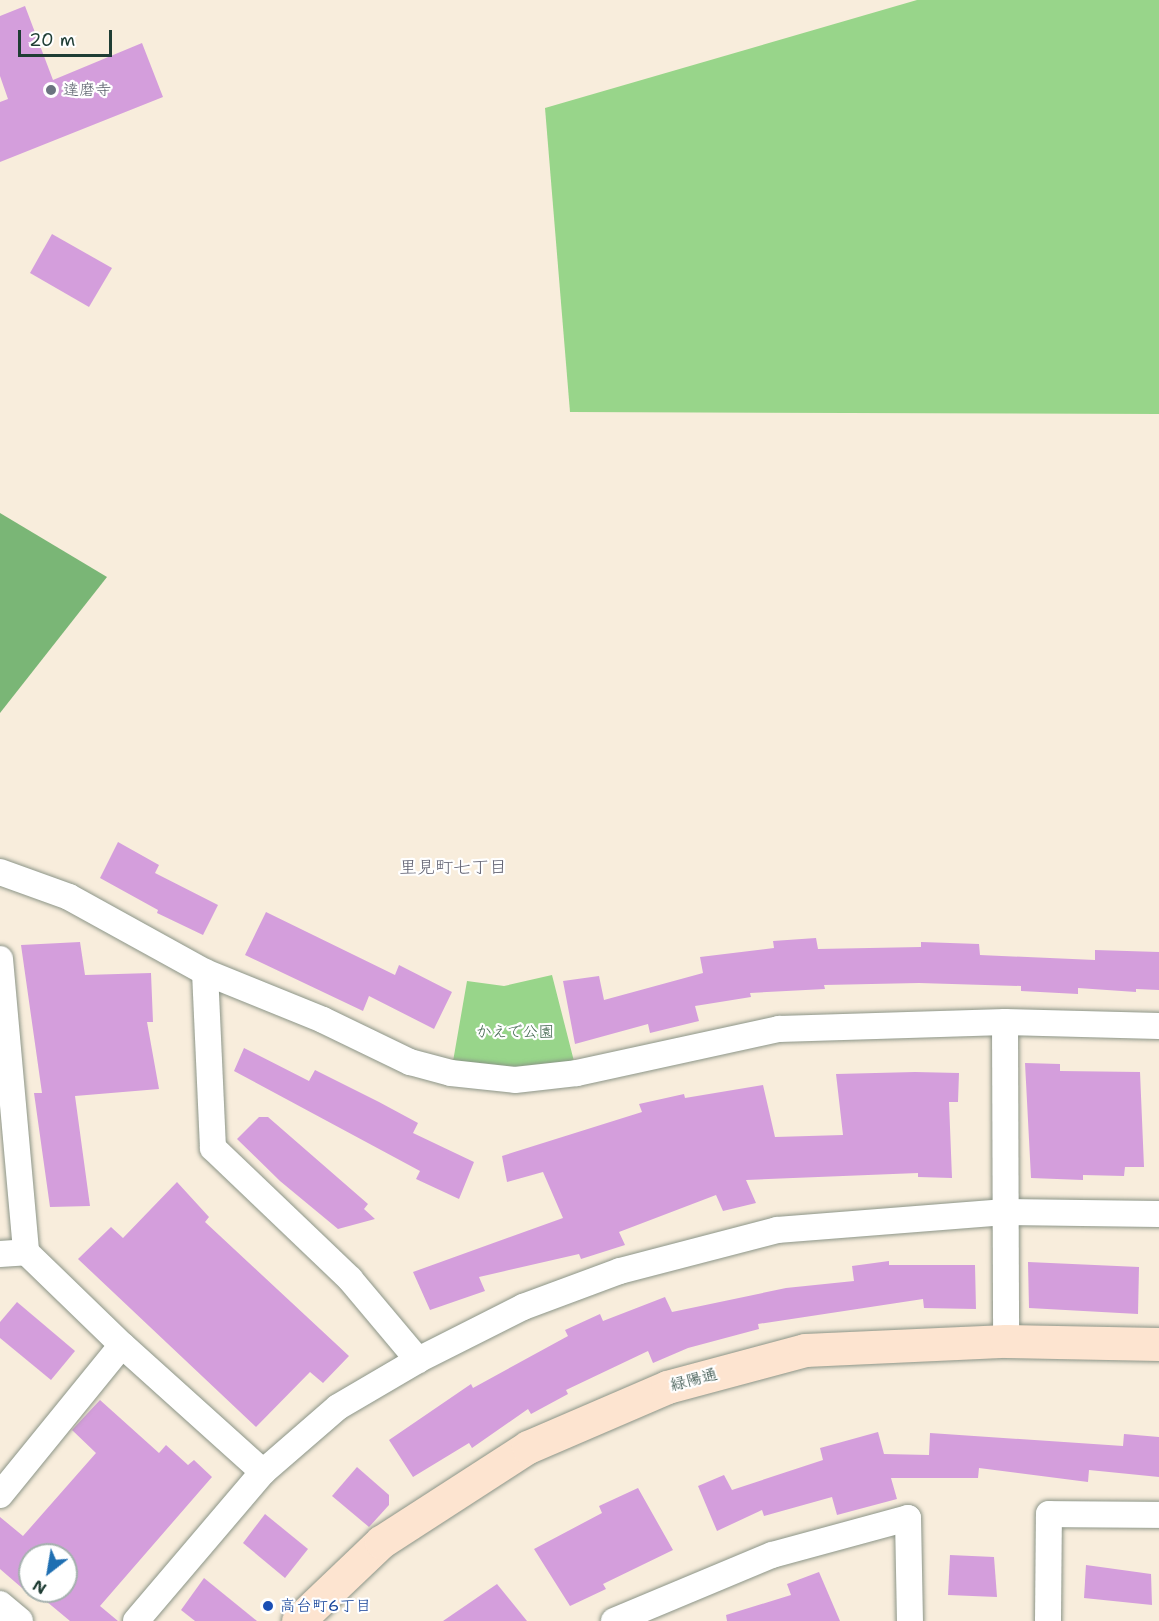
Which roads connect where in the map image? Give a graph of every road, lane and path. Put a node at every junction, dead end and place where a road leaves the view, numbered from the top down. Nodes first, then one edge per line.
1 (0, 872) edge
2 (0, 959) edge
3 (205, 972) junction
4 (1005, 1022) junction
5 (1159, 1026) edge
6 (6, 1078) edge
7 (1005, 1212) junction
8 (1159, 1214) edge
9 (26, 1252) junction
10 (0, 1254) edge
11 (1006, 1341) junction
12 (1159, 1344) edge
13 (122, 1345) junction
14 (418, 1360) junction
15 (262, 1472) junction
16 (0, 1495) edge
17 (1159, 1515) edge
18 (0, 1604) edge
19 (20, 1621) edge
20 (136, 1621) edge
21 (298, 1621) edge
22 (614, 1621) edge
23 (910, 1621) edge
24 (1048, 1621) edge

1 - 3 street
2 - 6 street
3 - 4 street
3 - 14 street
4 - 5 street
4 - 7 street
6 - 9 street
7 - 8 street
7 - 11 street
7 - 14 street
9 - 10 street
9 - 13 street
11 - 12 street, 緑陽通
11 - 21 street, 緑陽通
13 - 15 street
13 - 16 street
14 - 15 street
15 - 20 street
17 - 24 street
18 - 19 street
22 - 23 street

